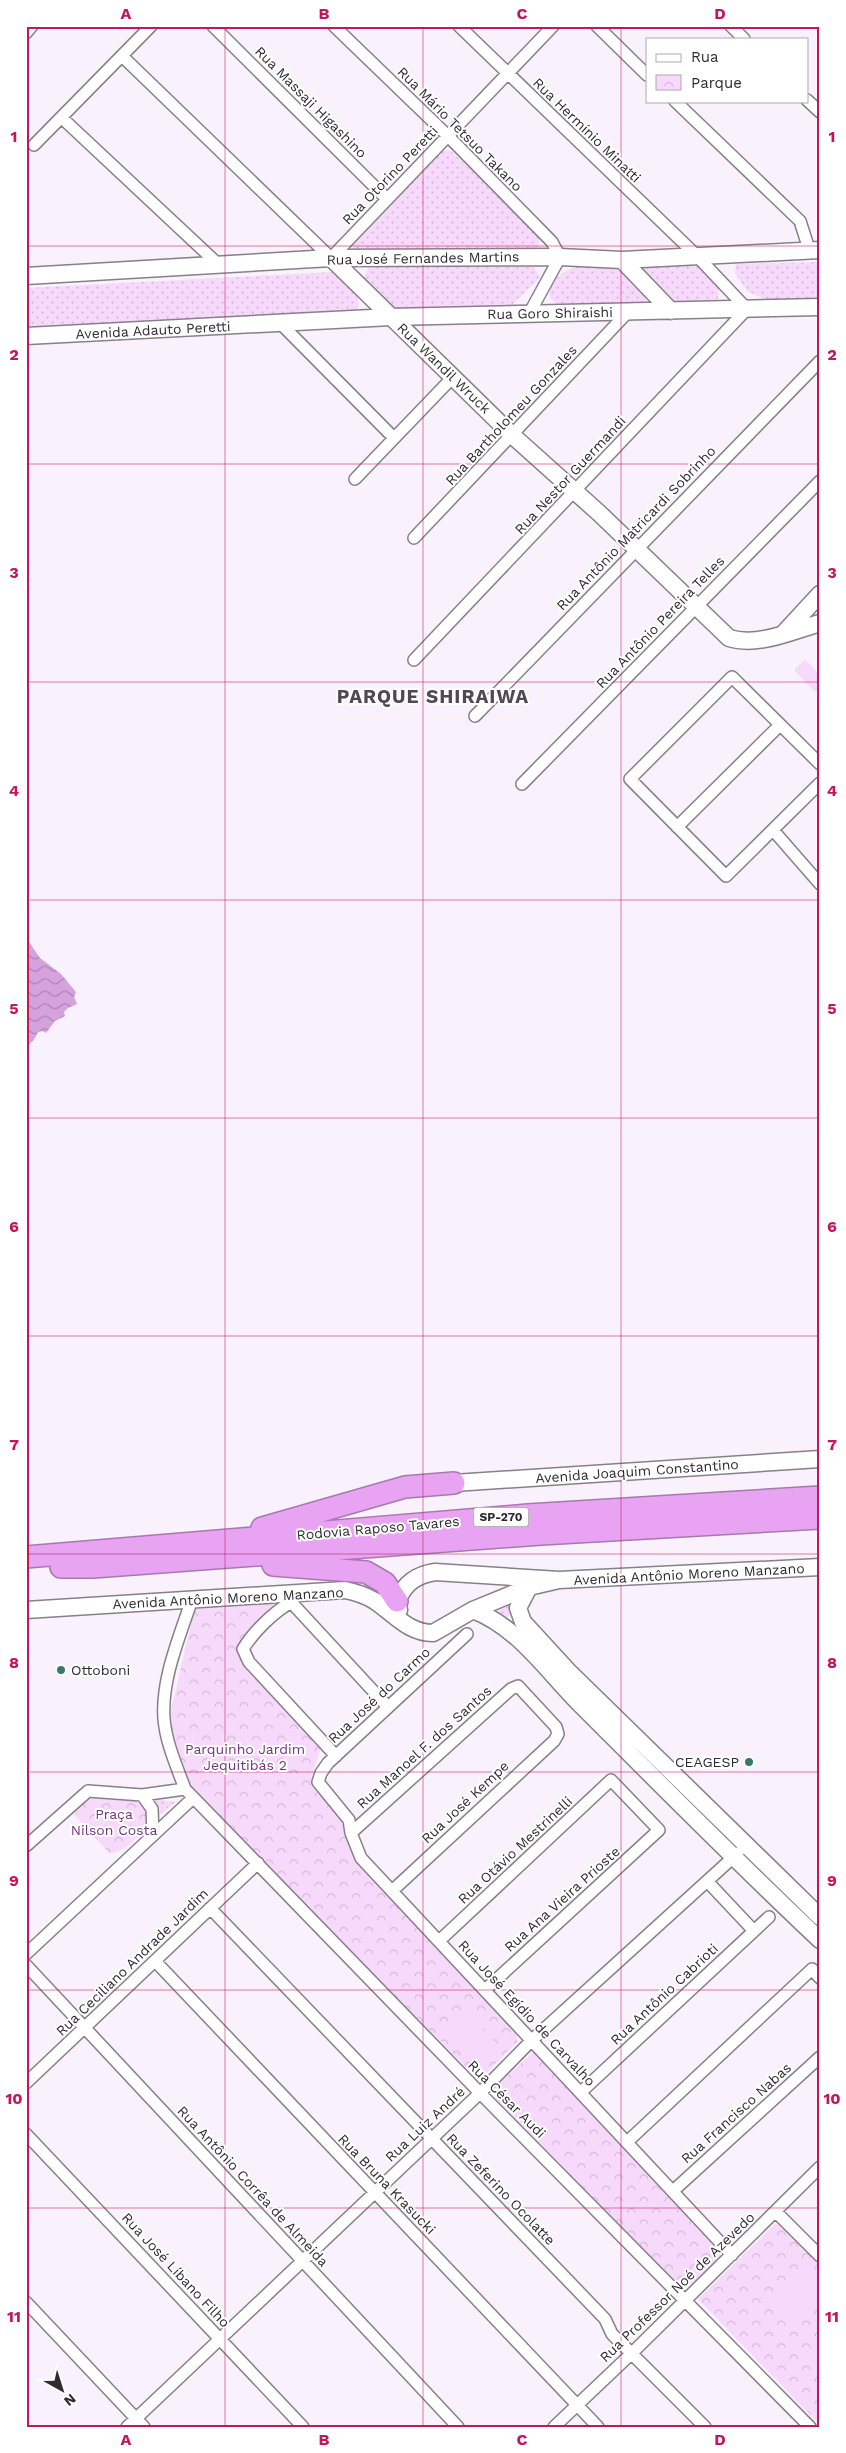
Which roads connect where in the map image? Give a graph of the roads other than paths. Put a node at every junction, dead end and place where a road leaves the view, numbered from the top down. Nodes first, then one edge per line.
1 (32, 26) edge
2 (213, 26) edge
3 (334, 26) edge
4 (459, 26) edge
5 (553, 26) edge
6 (597, 26) edge
7 (732, 26) edge
8 (147, 28) edge
9 (26, 33) edge
10 (743, 38) edge
11 (122, 56) junction
12 (507, 74) junction
13 (646, 74) edge
14 (808, 101) edge
15 (676, 102) edge
16 (820, 112) edge
17 (62, 118) junction
18 (448, 136) junction
19 (34, 145) dead end
20 (387, 199) junction
21 (814, 250) edge
22 (695, 254) junction
23 (560, 256) junction
24 (331, 258) junction
25 (622, 260) junction
26 (219, 265) junction
27 (26, 276) edge
28 (820, 307) edge
29 (748, 309) junction
30 (671, 311) junction
31 (628, 312) junction
32 (529, 314) junction
33 (391, 317) junction
34 (280, 324) junction
35 (26, 336) edge
36 (820, 361) edge
37 (453, 377) junction
38 (513, 436) junction
39 (394, 438) junction
40 (355, 479) dead end
41 (820, 481) edge
42 (575, 492) junction
43 (414, 538) dead end
44 (636, 550) junction
45 (820, 594) edge
46 (696, 607) junction
47 (820, 623) edge
48 (784, 633) junction
49 (414, 660) dead end
50 (475, 716) dead end
51 (780, 724) junction
52 (820, 764) edge
53 (820, 783) edge
54 (522, 784) dead end
55 (677, 827) junction
56 (773, 830) junction
57 (820, 884) edge
58 (820, 1459) edge
59 (454, 1483) joint
60 (820, 1497) edge
61 (820, 1518) edge
62 (187, 1552) junction
63 (26, 1556) edge
64 (26, 1567) edge
65 (820, 1567) edge
66 (559, 1580) junction
67 (529, 1587) junction
68 (288, 1598) junction
69 (192, 1599) junction
70 (397, 1601) junction
71 (26, 1610) edge
72 (473, 1610) junction
73 (419, 1630) junction
74 (467, 1634) dead end
75 (388, 1707) junction
76 (558, 1734) joint
77 (336, 1756) junction
78 (318, 1782) joint
79 (185, 1789) junction
80 (142, 1796) junction
81 (192, 1799) junction
82 (659, 1830) joint
83 (351, 1833) junction
84 (153, 1836) junction
85 (26, 1846) edge
86 (740, 1850) junction
87 (258, 1863) junction
88 (707, 1881) junction
89 (392, 1891) junction
90 (210, 1908) junction
91 (769, 1917) dead end
92 (820, 1918) edge
93 (754, 1931) junction
94 (820, 1940) edge
95 (439, 1941) junction
96 (26, 1954) edge
97 (155, 1961) junction
98 (26, 1965) edge
99 (816, 1974) edge
100 (485, 1990) junction
101 (85, 2027) junction
102 (532, 2040) junction
103 (820, 2057) edge
104 (26, 2083) edge
105 (581, 2092) junction
106 (480, 2093) junction
107 (26, 2134) edge
108 (432, 2139) junction
109 (627, 2142) junction
110 (820, 2167) edge
111 (673, 2191) junction
112 (374, 2193) junction
113 (776, 2212) junction
114 (732, 2256) junction
115 (820, 2256) edge
116 (303, 2260) junction
117 (686, 2300) junction
118 (26, 2302) edge
119 (220, 2339) junction
120 (632, 2354) junction
121 (577, 2405) junction
122 (140, 2422) edge
123 (127, 2427) edge
124 (303, 2427) edge
125 (458, 2427) edge
126 (554, 2427) edge
127 (598, 2427) edge
128 (705, 2427) edge
129 (810, 2427) edge

1 - 9 street
2 - 20 street, Rua Massaji Higashino
3 - 18 street, Rua Mário Tetsuo Takano
4 - 12 street, Rua Hermínio Minatti
5 - 12 street, Rua Otorino Peretti
6 - 13 street
7 - 10 street
8 - 11 street
11 - 17 street
11 - 24 street, Rua Wandil Wruck
12 - 18 street, Rua Otorino Peretti
12 - 22 street, Rua Hermínio Minatti
14 - 16 street
15 - 21 street
17 - 19 street
17 - 26 street
18 - 20 street, Rua Otorino Peretti
18 - 23 street, Rua Mário Tetsuo Takano
20 - 24 street, Rua Otorino Peretti
21 - 22 street, Rua José Fernandes Martins
22 - 25 street, Rua José Fernandes Martins
22 - 29 street, Rua Hermínio Minatti
23 - 24 street, Rua José Fernandes Martins
23 - 25 street, Rua José Fernandes Martins
23 - 32 street
24 - 26 street, Rua José Fernandes Martins
24 - 33 street, Rua Wandil Wruck
25 - 30 street
26 - 27 street, Rua José Fernandes Martins
28 - 29 street, Rua Goro Shiraishi
29 - 30 street, Rua Goro Shiraishi
29 - 42 street, Rua Nestor Guermandi
30 - 31 street, Rua Goro Shiraishi
31 - 32 street, Rua Goro Shiraishi
31 - 38 street, Rua Bartholomeu Gonzales
32 - 33 street, Rua Goro Shiraishi
33 - 34 street, Rua Goro Shiraishi
33 - 37 street, Rua Wandil Wruck
34 - 35 street, Avenida Adauto Peretti
34 - 39 street
36 - 44 street, Rua Antônio Matricardi Sobrinho
37 - 38 street, Rua Wandil Wruck
37 - 39 street
38 - 42 street, Rua Wandil Wruck
38 - 43 street, Rua Bartholomeu Gonzales
39 - 40 street
41 - 46 street, Rua Antônio Pereira Telles
42 - 44 street, Rua Wandil Wruck
42 - 49 street, Rua Nestor Guermandi
44 - 46 street, Rua Wandil Wruck
44 - 50 street, Rua Antônio Matricardi Sobrinho
45 - 48 street
46 - 48 street, Rua Wandil Wruck
46 - 54 street, Rua Antônio Pereira Telles
47 - 48 street
51 - 52 street
51 - 55 street
51 - 55 street
53 - 56 street
55 - 56 street
56 - 57 street
58 - 59 street, Avenida Joaquim Constantino
59 - 62 highway
60 - 62 highway, Rodovia Raposo Tavares / SP-270
61 - 62 highway, Rodovia Raposo Tavares / SP-270
62 - 63 highway, Rodovia Raposo Tavares / SP-270
62 - 64 highway, Rodovia Raposo Tavares / SP-270
62 - 70 highway
65 - 66 street, Avenida Antônio Moreno Manzano
66 - 67 street, Avenida Antônio Moreno Manzano
66 - 70 street, Avenida Antônio Moreno Manzano
67 - 72 street, Avenida Antônio Moreno Manzano
67 - 86 street
68 - 69 street, Avenida Antônio Moreno Manzano
68 - 73 street, Avenida Antônio Moreno Manzano
68 - 75 street
68 - 77 street
69 - 71 street, Avenida Antônio Moreno Manzano
69 - 79 street, Rua César Audi
70 - 73 street
72 - 73 street, Avenida Antônio Moreno Manzano
72 - 86 street
74 - 75 street, Rua José do Carmo
75 - 77 street, Rua José do Carmo
76 - 83 street, Rua Manoel F. dos Santos
76 - 89 street, Rua José Kempe
77 - 78 street, Rua José do Carmo
78 - 83 street, Rua José Egídio de Carvalho
79 - 80 street
79 - 81 street, Rua César Audi
80 - 84 street
80 - 85 street
81 - 84 street
81 - 87 street, Rua César Audi
82 - 95 street, Rua Otávio Mestrinelli
82 - 100 street, Rua Ana Vieira Prioste
83 - 89 street, Rua José Egídio de Carvalho
84 - 96 street
86 - 88 street, Rua Luiz André
86 - 92 street
86 - 94 street
87 - 90 street, Rua Ceciliano Andrade Jardim
87 - 106 street, Rua César Audi
88 - 93 street
88 - 102 street, Rua Luiz André
89 - 95 street, Rua José Egídio de Carvalho
90 - 97 street, Rua Ceciliano Andrade Jardim
90 - 108 street, Rua Zeferino Ocolatte
91 - 93 street, Rua Antônio Cabrioti
93 - 105 street, Rua Antônio Cabrioti
95 - 100 street, Rua José Egídio de Carvalho
97 - 101 street, Rua Ceciliano Andrade Jardim
97 - 112 street, Rua Bruna Krasucki
98 - 101 street, Rua Antônio Corrêa de Almeida
99 - 109 street
100 - 102 street, Rua José Egídio de Carvalho
101 - 104 street, Rua Ceciliano Andrade Jardim
101 - 116 street, Rua Antônio Corrêa de Almeida
102 - 105 street, Rua José Egídio de Carvalho
102 - 106 street, Rua Luiz André
103 - 111 street, Rua Francisco Nabas
105 - 109 street, Rua José Egídio de Carvalho
106 - 108 street, Rua Luiz André
106 - 117 street, Rua César Audi
107 - 119 street, Rua José Líbano Filho
108 - 112 street, Rua Luiz André
108 - 120 street, Rua Zeferino Ocolatte
109 - 111 street, Rua José Egídio de Carvalho
110 - 113 street, Rua Professor Noé de Azevedo
111 - 114 street, Rua José Egídio de Carvalho
112 - 116 street, Rua Luiz André
112 - 121 street, Rua Bruna Krasucki
113 - 114 street, Rua Professor Noé de Azevedo
113 - 115 street
114 - 117 street, Rua Professor Noé de Azevedo
116 - 119 street, Rua Luiz André
116 - 125 street, Rua Antônio Corrêa de Almeida
117 - 120 street, Rua Professor Noé de Azevedo
117 - 129 street, Rua César Audi
118 - 122 street
119 - 122 street, Rua Luiz André
119 - 124 street, Rua José Líbano Filho
120 - 121 street, Rua Professor Noé de Azevedo
120 - 128 street, Rua Zeferino Ocolatte
121 - 126 street, Rua Professor Noé de Azevedo
121 - 127 street, Rua Bruna Krasucki
122 - 123 street, Rua Luiz André

